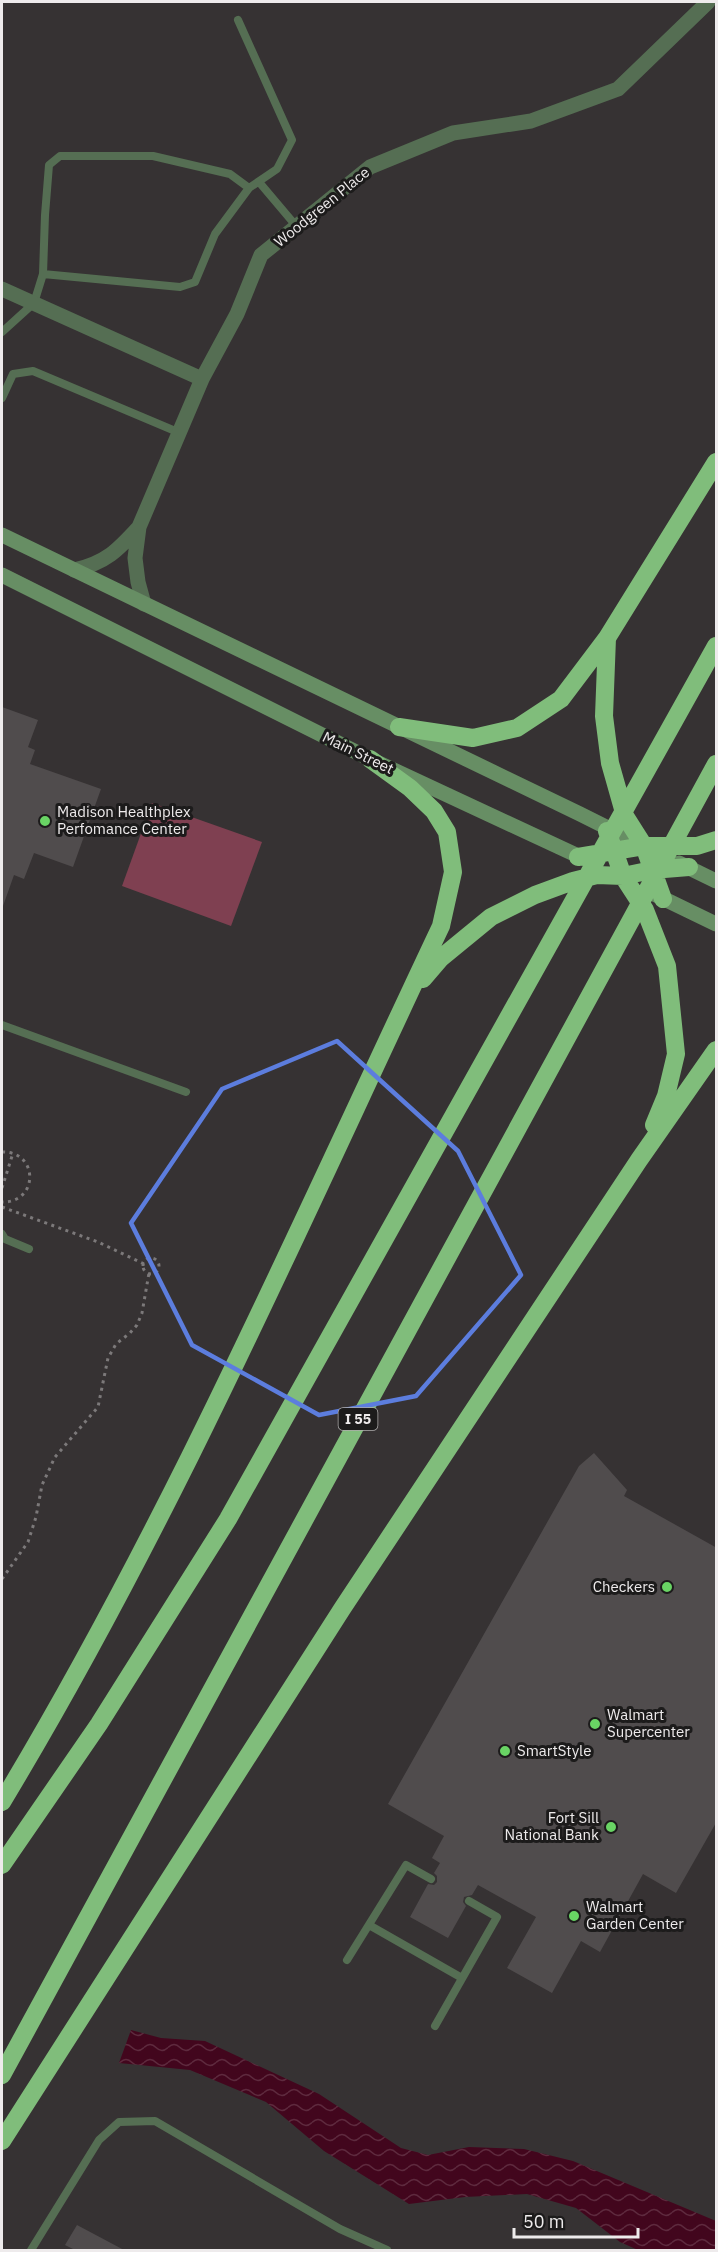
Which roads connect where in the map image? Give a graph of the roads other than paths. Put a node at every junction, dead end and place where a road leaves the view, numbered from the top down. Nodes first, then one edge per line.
1 (708, 2) edge
2 (238, 20) dead end
3 (259, 182) junction
4 (249, 188) junction
5 (297, 227) junction
6 (43, 274) junction
7 (2, 289) edge
8 (34, 303) junction
9 (2, 332) edge
10 (202, 379) junction
11 (2, 398) edge
12 (180, 433) junction
13 (717, 462) edge
14 (139, 527) junction
15 (2, 536) edge
16 (74, 570) junction
17 (2, 575) edge
18 (144, 604) junction
19 (607, 638) junction
20 (717, 646) edge
21 (399, 727) junction
22 (370, 759) junction
23 (717, 764) edge
24 (604, 826) junction
25 (717, 840) edge
26 (644, 846) junction
27 (615, 852) junction
28 (570, 853) junction
29 (689, 867) junction
30 (652, 870) junction
31 (623, 876) junction
32 (715, 880) edge
33 (663, 899) junction
34 (717, 924) edge
35 (406, 999) junction
36 (2, 1025) edge
37 (717, 1050) edge
38 (186, 1092) dead end
39 (639, 1160) junction
40 (2, 1234) edge
41 (29, 1249) dead end
42 (2, 1802) edge
43 (2, 1865) edge
44 (431, 1879) dead end
45 (469, 1900) dead end
46 (369, 1925) junction
47 (347, 1960) dead end
48 (462, 1978) junction
49 (435, 2026) dead end
50 (2, 2075) edge
51 (2, 2141) edge
52 (31, 2250) edge
53 (387, 2250) edge

1 - 5 street, Woodgreen Place
2 - 3 lane
3 - 4 lane
3 - 5 lane
4 - 6 lane
4 - 6 lane
5 - 10 street, Woodgreen Place
6 - 8 lane
7 - 8 street
8 - 9 lane
8 - 10 street
10 - 12 street, Woodgreen Place
11 - 12 lane
12 - 14 street, Woodgreen Place
13 - 19 highway
14 - 16 street, Woodgreen Place
14 - 18 street, Woodgreen Place
15 - 16 main road
16 - 18 main road
17 - 22 main road, Main Street
18 - 21 main road
19 - 21 highway
19 - 26 highway
20 - 43 highway
21 - 24 main road
22 - 28 main road, Main Street
22 - 35 highway
23 - 50 highway, I 55
24 - 26 main road
24 - 27 highway
25 - 26 highway
26 - 27 highway
26 - 29 main road
26 - 30 highway
27 - 28 highway
27 - 31 highway
28 - 31 main road, Main Street
29 - 30 highway
29 - 32 main road
30 - 31 highway
30 - 33 highway
31 - 33 main road, Main Street
31 - 35 highway
31 - 39 highway
33 - 34 main road, Main Street
35 - 42 highway
36 - 38 lane
37 - 39 highway
39 - 51 highway
40 - 41 lane
44 - 46 lane
45 - 48 lane
46 - 47 lane
46 - 48 lane
48 - 49 lane
52 - 53 lane

